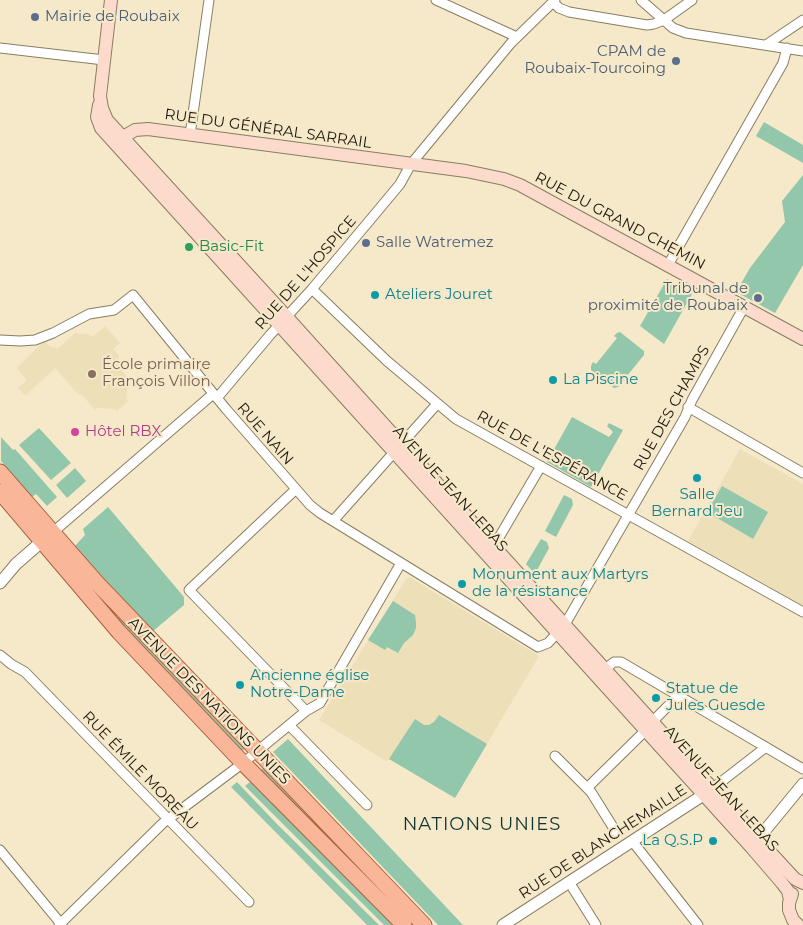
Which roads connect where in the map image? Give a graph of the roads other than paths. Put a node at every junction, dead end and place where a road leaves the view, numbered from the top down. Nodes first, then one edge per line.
1 (111, 0) edge
2 (209, 0) edge
3 (436, 0) edge
4 (641, 0) edge
5 (692, 0) edge
6 (554, 1) edge
7 (664, 20) junction
8 (803, 20) edge
9 (517, 37) junction
10 (766, 45) junction
11 (0, 48) edge
12 (788, 48) junction
13 (803, 51) edge
14 (104, 60) junction
15 (100, 96) junction
16 (190, 135) junction
17 (122, 137) junction
18 (412, 164) junction
19 (668, 265) junction
20 (312, 289) junction
21 (744, 307) junction
22 (283, 320) junction
23 (803, 338) edge
24 (0, 340) edge
25 (215, 396) junction
26 (437, 404) junction
27 (688, 407) junction
28 (398, 448) junction
29 (541, 466) junction
30 (0, 472) edge
31 (803, 473) edge
32 (295, 490) junction
33 (0, 492) edge
34 (629, 515) junction
35 (333, 521) junction
36 (47, 537) junction
37 (491, 551) junction
38 (402, 563) junction
39 (0, 583) edge
40 (803, 612) edge
41 (561, 629) junction
42 (0, 655) edge
43 (5, 664) edge
44 (601, 673) junction
45 (678, 695) junction
46 (306, 711) junction
47 (289, 725) junction
48 (649, 726) junction
49 (766, 747) junction
50 (258, 752) junction
51 (555, 756) dead end
52 (243, 763) junction
53 (803, 769) edge
54 (803, 784) edge
55 (587, 788) junction
56 (708, 792) junction
57 (367, 805) dead end
58 (168, 819) junction
59 (616, 832) dead end
60 (633, 842) junction
61 (754, 843) junction
62 (0, 850) edge
63 (569, 882) junction
64 (803, 884) edge
65 (790, 900) junction
66 (249, 902) dead end
67 (795, 923) edge
68 (61, 924) edge
69 (404, 925) edge
70 (424, 925) edge
71 (503, 925) edge
72 (596, 925) edge
73 (698, 925) edge

1 - 14 main road, AVENUE JEAN LEBAS
2 - 16 street
3 - 9 street
4 - 7 street
5 - 7 street
6 - 7 street
6 - 9 street, RUE DE L'HOSPICE
7 - 10 street
8 - 10 street
9 - 18 street, RUE DE L'HOSPICE
10 - 12 street
11 - 14 street
12 - 13 street
12 - 19 street
14 - 15 main road, AVENUE JEAN LEBAS
15 - 17 main road, AVENUE JEAN LEBAS
15 - 22 main road, AVENUE JEAN LEBAS
16 - 17 main road, RUE DU GÉNÉRAL SARRAIL
16 - 18 main road, RUE DU GÉNÉRAL SARRAIL
17 - 22 main road, AVENUE JEAN LEBAS
18 - 19 main road, RUE DU GRAND CHEMIN
18 - 20 street, RUE DE L'HOSPICE
19 - 21 main road, RUE DU GRAND CHEMIN
20 - 22 street, RUE DE L'HOSPICE
20 - 26 street, RUE DE L'ESPÉRANCE
21 - 23 main road, RUE DU GRAND CHEMIN
21 - 27 street, RUE DES CHAMPS
22 - 25 street, RUE DE L'HOSPICE
22 - 28 main road, AVENUE JEAN LEBAS
24 - 25 street, RUE NAIN
25 - 32 street, RUE NAIN
25 - 36 street, RUE DE L'HOSPICE
26 - 28 street
26 - 29 street, RUE DE L'ESPÉRANCE
27 - 31 street
27 - 34 street, RUE DES CHAMPS
28 - 35 street
28 - 37 main road, AVENUE JEAN LEBAS
29 - 34 street, RUE DE L'ESPÉRANCE
29 - 37 street
30 - 36 main road, AVENUE DES NATIONS UNIES
32 - 35 street, RUE NAIN
32 - 46 street
33 - 36 main road, AVENUE DES NATIONS UNIES
34 - 40 street, RUE DE L'ESPÉRANCE
34 - 41 street, RUE DES CHAMPS
35 - 38 street, RUE NAIN
36 - 39 street
36 - 50 main road, AVENUE DES NATIONS UNIES
36 - 52 main road, AVENUE DES NATIONS UNIES
37 - 41 main road, AVENUE JEAN LEBAS
38 - 41 street, RUE NAIN
38 - 46 street
41 - 44 main road, AVENUE JEAN LEBAS
42 - 43 street, RUE ÉMILE MOREAU
43 - 58 street, RUE ÉMILE MOREAU
44 - 45 street
44 - 48 main road, AVENUE JEAN LEBAS
45 - 48 street
45 - 49 street
46 - 47 street
47 - 50 street
47 - 57 street
48 - 55 street
48 - 56 main road, AVENUE JEAN LEBAS
49 - 53 street
49 - 56 street, RUE DE BLANCHEMAILLE
50 - 52 street
50 - 70 main road, AVENUE DES NATIONS UNIES
51 - 55 street
52 - 58 street
52 - 69 main road, AVENUE DES NATIONS UNIES
54 - 61 street
55 - 59 street
56 - 60 street, RUE DE BLANCHEMAILLE
56 - 61 main road, AVENUE JEAN LEBAS
58 - 66 street, RUE ÉMILE MOREAU
58 - 68 street
60 - 63 street, RUE DE BLANCHEMAILLE
60 - 73 street
61 - 64 main road, AVENUE JEAN LEBAS
61 - 65 main road, AVENUE JEAN LEBAS
62 - 68 street
63 - 71 street, RUE DE BLANCHEMAILLE
63 - 72 street
64 - 65 main road
65 - 67 main road

